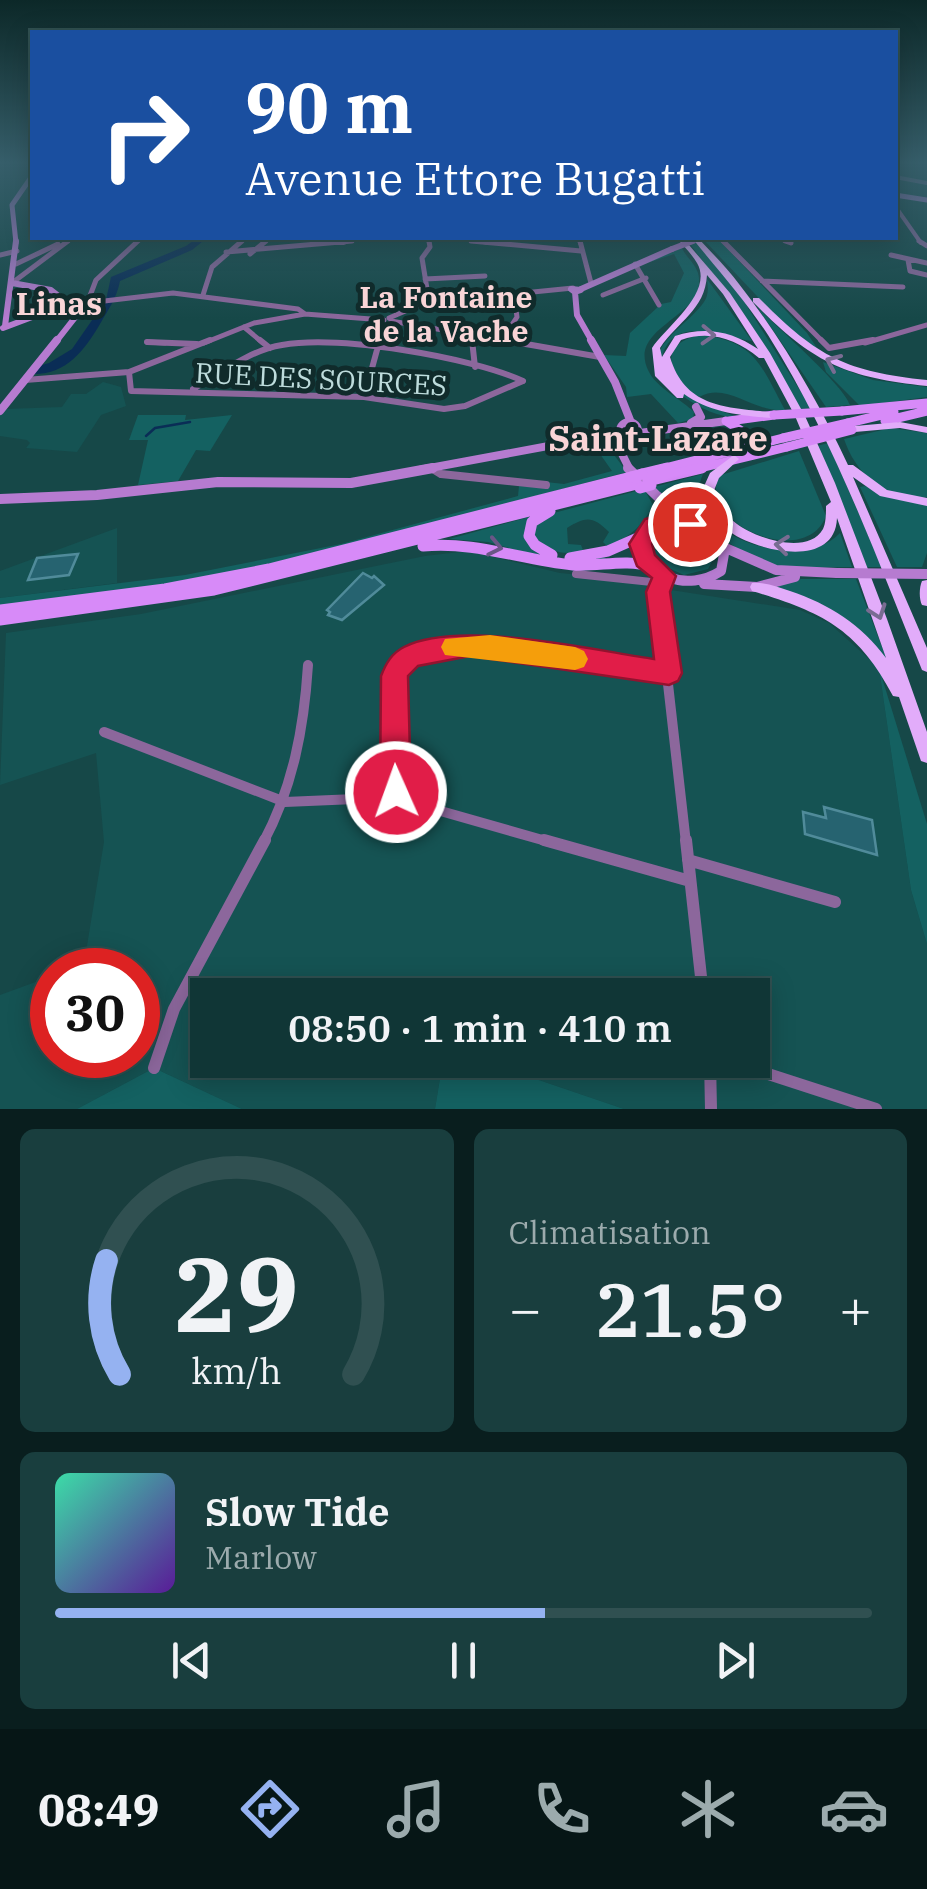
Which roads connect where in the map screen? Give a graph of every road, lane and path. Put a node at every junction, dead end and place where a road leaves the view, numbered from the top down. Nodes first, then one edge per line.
1 (14, 216) edge
2 (902, 216) edge
3 (67, 240) edge
4 (68, 240) edge
5 (139, 240) edge
6 (242, 240) edge
7 (267, 240) edge
8 (321, 240) edge
9 (410, 240) edge
10 (428, 240) edge
11 (470, 240) edge
12 (579, 240) edge
13 (615, 240) edge
14 (682, 240) edge
15 (693, 240) edge
16 (700, 240) edge
17 (722, 240) edge
18 (783, 240) edge
19 (790, 243) dead end
20 (927, 246) edge
21 (617, 247) dead end
22 (408, 248) dead end
23 (17, 251) junction
24 (581, 251) junction
25 (226, 252) junction
26 (250, 254) junction
27 (891, 254) dead end
28 (0, 255) edge
29 (908, 260) junction
30 (927, 263) edge
31 (16, 264) junction
32 (635, 264) junction
33 (703, 264) junction
34 (720, 264) junction
35 (927, 275) edge
36 (485, 276) dead end
37 (646, 278) junction
38 (425, 279) junction
39 (590, 282) junction
40 (762, 282) junction
41 (12, 283) junction
42 (903, 287) dead end
43 (575, 289) junction
44 (618, 289) junction
45 (626, 293) dead end
46 (204, 295) junction
47 (509, 296) junction
48 (603, 296) dead end
49 (88, 302) junction
50 (424, 303) junction
51 (69, 304) junction
52 (660, 305) dead end
53 (298, 309) junction
54 (317, 310) dead end
55 (305, 314) junction
56 (388, 320) junction
57 (927, 325) edge
58 (244, 327) junction
59 (3, 328) edge
60 (472, 335) junction
61 (502, 340) junction
62 (147, 342) dead end
63 (199, 345) junction
64 (270, 348) junction
65 (377, 350) junction
66 (600, 357) junction
67 (768, 361) junction
68 (474, 367) junction
69 (130, 372) junction
70 (25, 380) junction
71 (927, 384) edge
72 (188, 391) junction
73 (364, 397) junction
74 (696, 406) junction
75 (927, 406) edge
76 (0, 411) edge
77 (625, 411) junction
78 (774, 416) junction
79 (726, 421) junction
80 (686, 425) junction
81 (852, 427) junction
82 (636, 428) junction
83 (927, 430) edge
84 (620, 436) junction
85 (730, 460) junction
86 (466, 462) junction
87 (843, 462) junction
88 (433, 468) junction
89 (475, 478) junction
90 (643, 483) junction
91 (546, 485) dead end
92 (829, 489) junction
93 (0, 499) edge
94 (927, 502) edge
95 (690, 524) junction
96 (652, 525) junction
97 (642, 536) junction
98 (720, 545) junction
99 (398, 546) junction
100 (652, 567) junction
101 (576, 574) dead end
102 (802, 574) junction
103 (927, 574) edge
104 (663, 579) junction
105 (692, 583) junction
106 (927, 585) edge
107 (757, 587) junction
108 (927, 601) edge
109 (0, 610) edge
110 (0, 620) edge
111 (927, 664) edge
112 (308, 666) dead end
113 (669, 673) junction
114 (916, 725) junction
115 (104, 732) dead end
116 (927, 755) edge
117 (396, 792) junction
118 (285, 802) junction
119 (688, 860) junction
120 (690, 880) junction
121 (835, 902) dead end
122 (701, 978) edge
123 (160, 1050) edge
124 (770, 1075) edge
125 (710, 1078) edge
126 (711, 1109) edge
127 (876, 1109) edge

1 - 23 street
2 - 20 street
3 - 31 street
4 - 41 street
5 - 49 street
6 - 25 street
7 - 26 street
8 - 26 street
9 - 22 street
10 - 38 street
11 - 24 street
12 - 24 street
13 - 21 street
14 - 33 highway
15 - 32 street, bridge
16 - 34 highway
17 - 40 street
18 - 19 street
23 - 28 street
23 - 31 street
24 - 39 street
25 - 26 street
25 - 46 street
27 - 29 street
29 - 30 street
29 - 35 street
31 - 41 street
32 - 37 street
32 - 39 street
33 - 67 highway
33 - 74 highway
71 -> 34 highway
34 - 87 highway
36 - 38 street
37 - 44 street
37 - 52 street
38 - 50 street
39 - 43 street
40 - 42 street
40 - 57 street
41 - 51 street
41 - 59 street
43 - 47 street
43 - 66 street
44 - 45 street
44 - 48 street
46 - 49 street
46 - 53 street
47 - 50 street
47 - 61 street
49 - 51 street
49 - 70 street
50 - 56 street
51 - 59 street
53 - 54 street
53 - 55 street
55 - 56 street
55 - 58 street
56 - 60 street
58 - 63 street
58 - 64 street
60 - 61 street
60 - 68 street
61 - 66 street
62 - 63 street
63 - 69 street
64 - 65 street
64 - 72 street
65 - 68 street
65 - 73 street
66 - 77 street
78 -> 67 highway
67 - 92 highway
68 - 73 street, RUE DES SOURCES
69 - 70 street
69 - 72 street, RUE DES SOURCES
70 - 76 street
72 - 73 street, RUE DES SOURCES
74 - 79 highway
74 - 80 street
75 - 78 main road, bridge
75 - 81 main road
77 - 82 street
77 - 84 street
78 - 79 main road
79 - 80 street
79 - 85 main road
80 - 82 street
81 - 83 highway
81 - 85 main road, bridge
82 - 84 street
82 - 84 street
84 - 86 street
84 - 90 street
85 - 90 main road
92 -> 85 highway
86 - 88 street
86 - 89 street
87 - 94 highway
87 - 111 highway
88 - 89 street
88 - 93 street
89 - 91 street
90 - 95 street
90 - 96 street
90 - 97 main road
90 - 99 main road
90 - 109 main road
92 -> 114 highway
95 - 96 street
95 - 98 street
96 - 97 street
97 - 100 street
98 - 102 street
98 - 105 street
99 -> 100 main road
99 - 110 main road
100 - 104 street
101 - 104 street
102 - 103 street, bridge
102 - 107 street
104 - 105 street
104 - 113 street
105 - 107 street
106 - 108 highway
107 - 114 highway
112 - 118 street
113 - 117 street
113 - 119 street
114 - 116 highway
115 - 118 street
117 - 118 street
117 - 120 street
118 - 123 street
119 - 120 street
119 - 121 street
120 - 122 street
124 - 127 street
125 - 126 street

